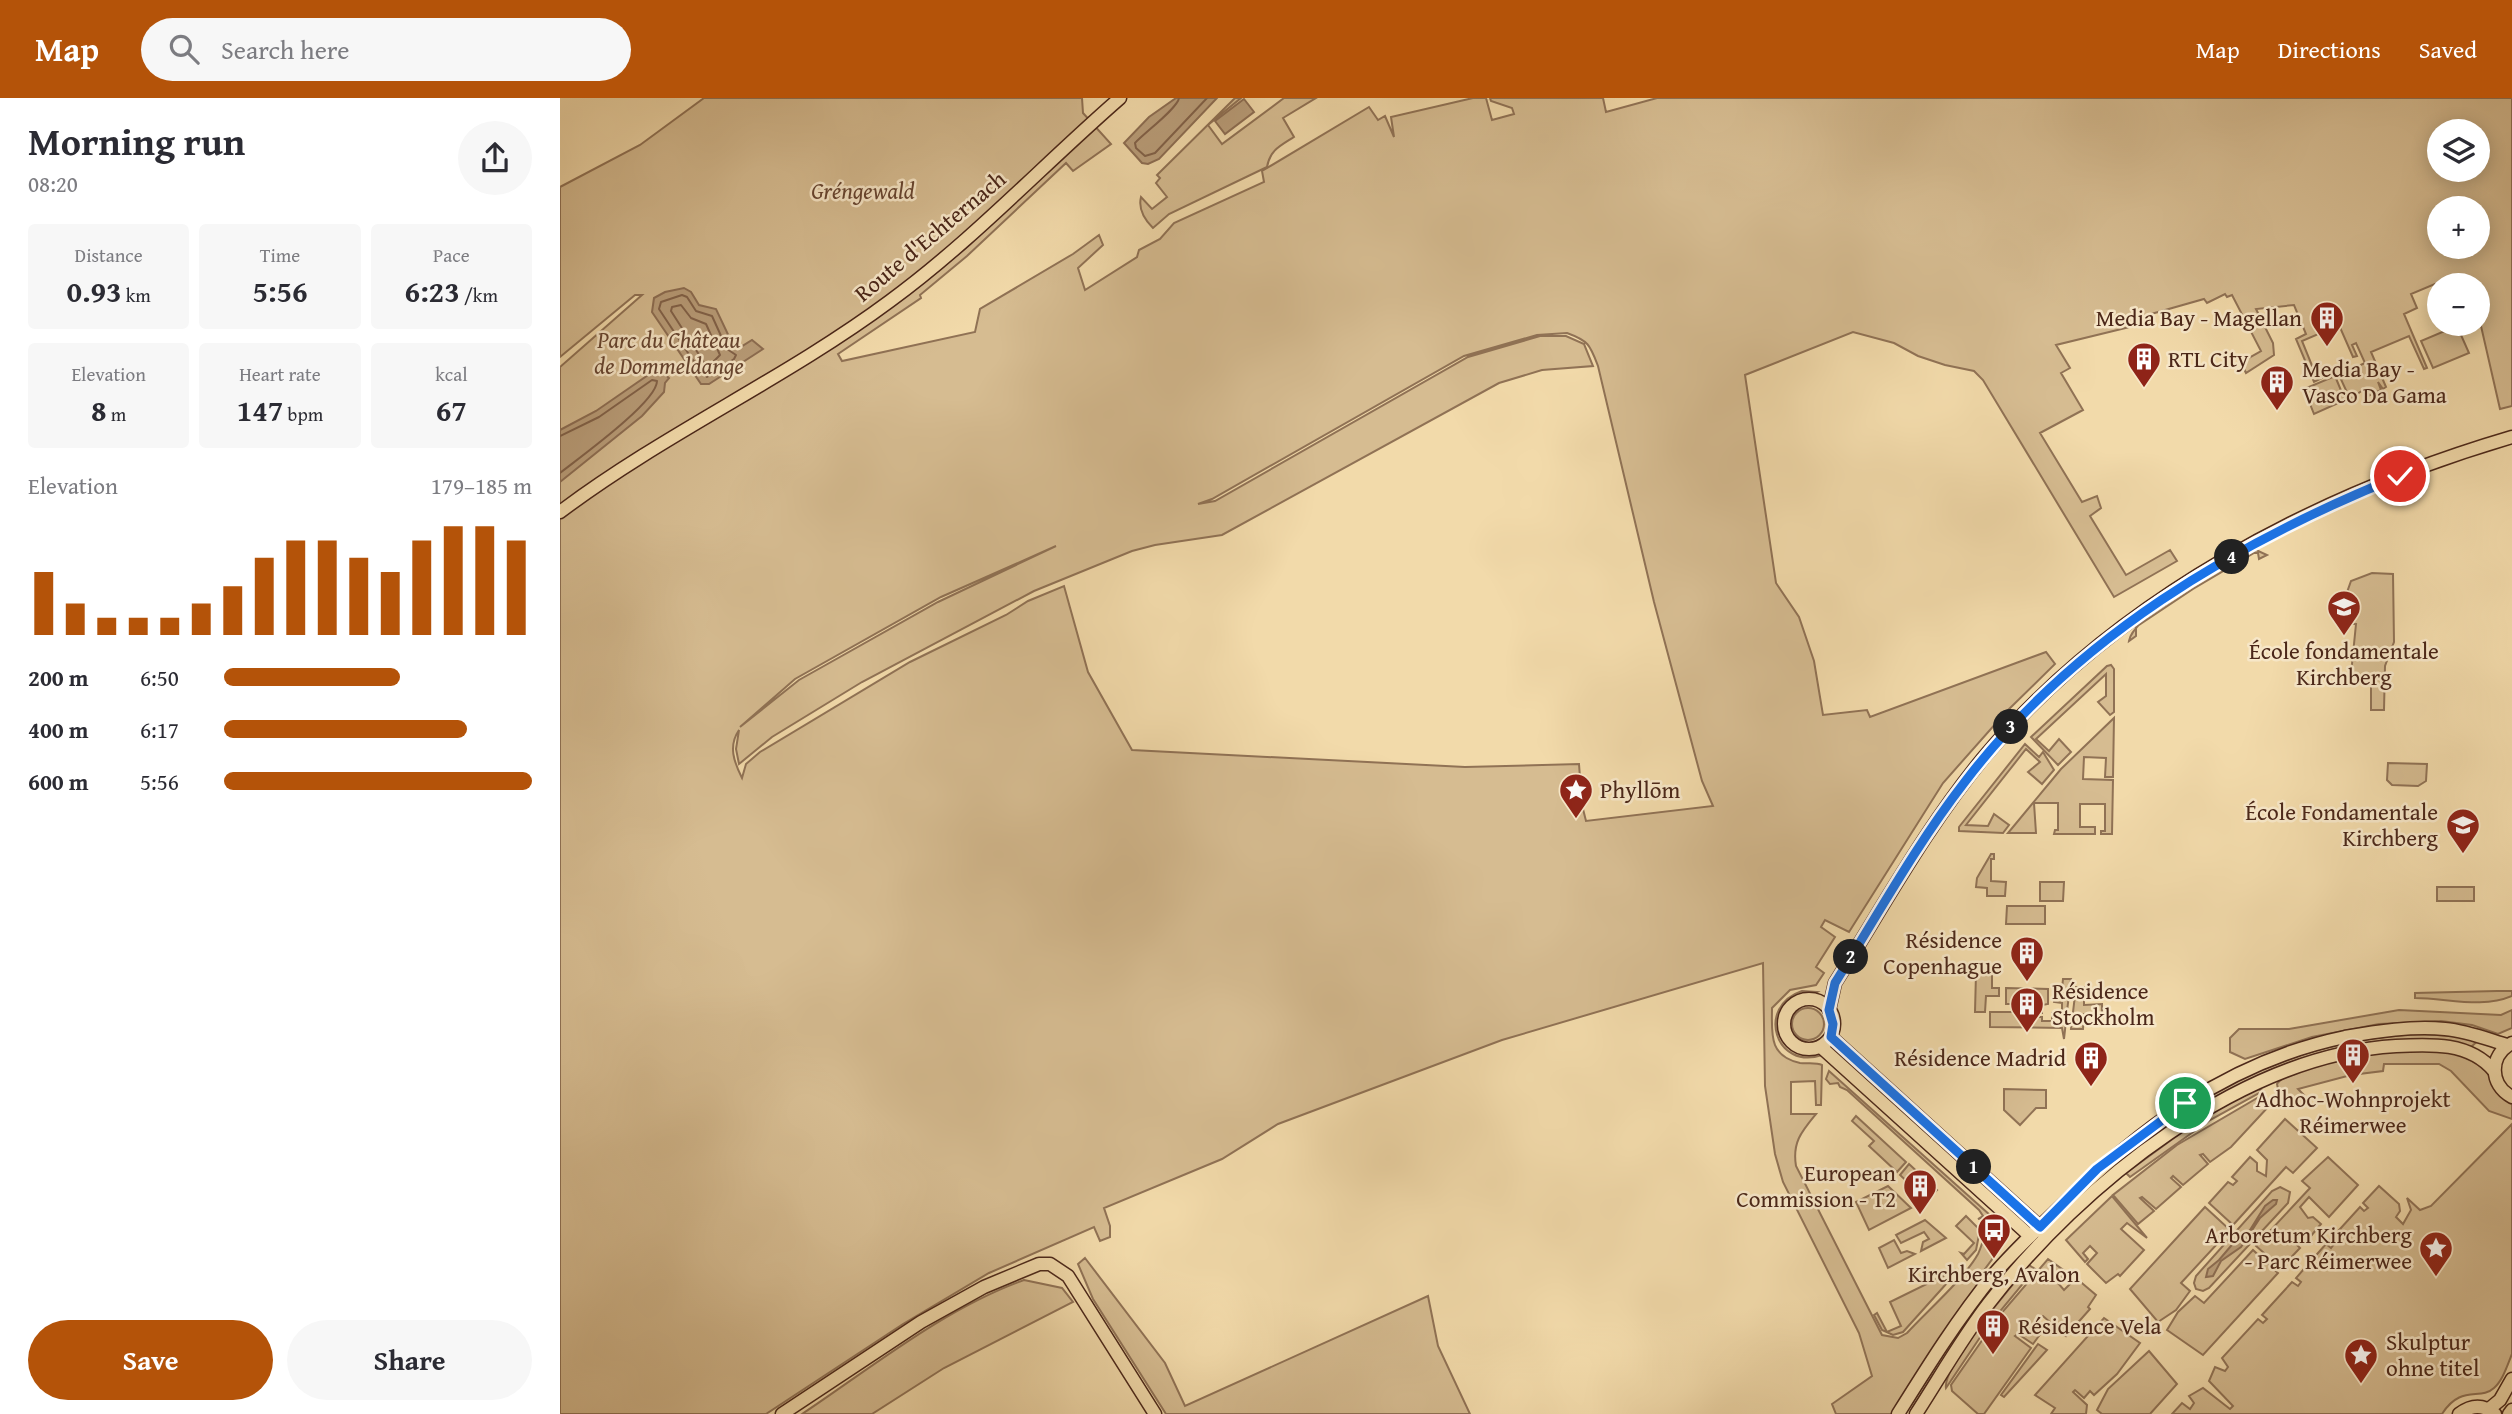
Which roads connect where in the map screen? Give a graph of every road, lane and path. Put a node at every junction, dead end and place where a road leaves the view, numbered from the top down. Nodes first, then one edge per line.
1 (1119, 98) edge
2 (2512, 437) edge
3 (560, 512) edge
4 (1835, 983) junction
5 (1813, 1000) junction
6 (1829, 1010) junction
7 (1831, 1037) junction
8 (2510, 1044) edge
9 (1821, 1046) junction
10 (2494, 1071) junction
11 (2512, 1097) edge
12 (1980, 1181) junction
13 (2035, 1231) junction
14 (2046, 1240) junction
15 (2512, 1379) edge
16 (2492, 1412) edge
17 (782, 1414) edge
18 (1155, 1414) edge
19 (1898, 1414) edge
20 (1916, 1414) edge
21 (2459, 1414) edge

1 - 3 main road, Route d'Echternach
2 - 4 main road
4 - 5 main road
4 - 6 main road
5 - 6 main road
5 - 9 main road
6 - 7 main road
7 - 9 main road
7 - 12 main road
8 - 10 main road
8 - 13 main road
9 - 12 main road
10 - 11 main road
10 - 14 main road
12 - 13 main road
13 - 14 main road
13 - 19 main road
14 - 20 main road
15 - 16 main road
16 - 21 main road
17 - 18 main road

